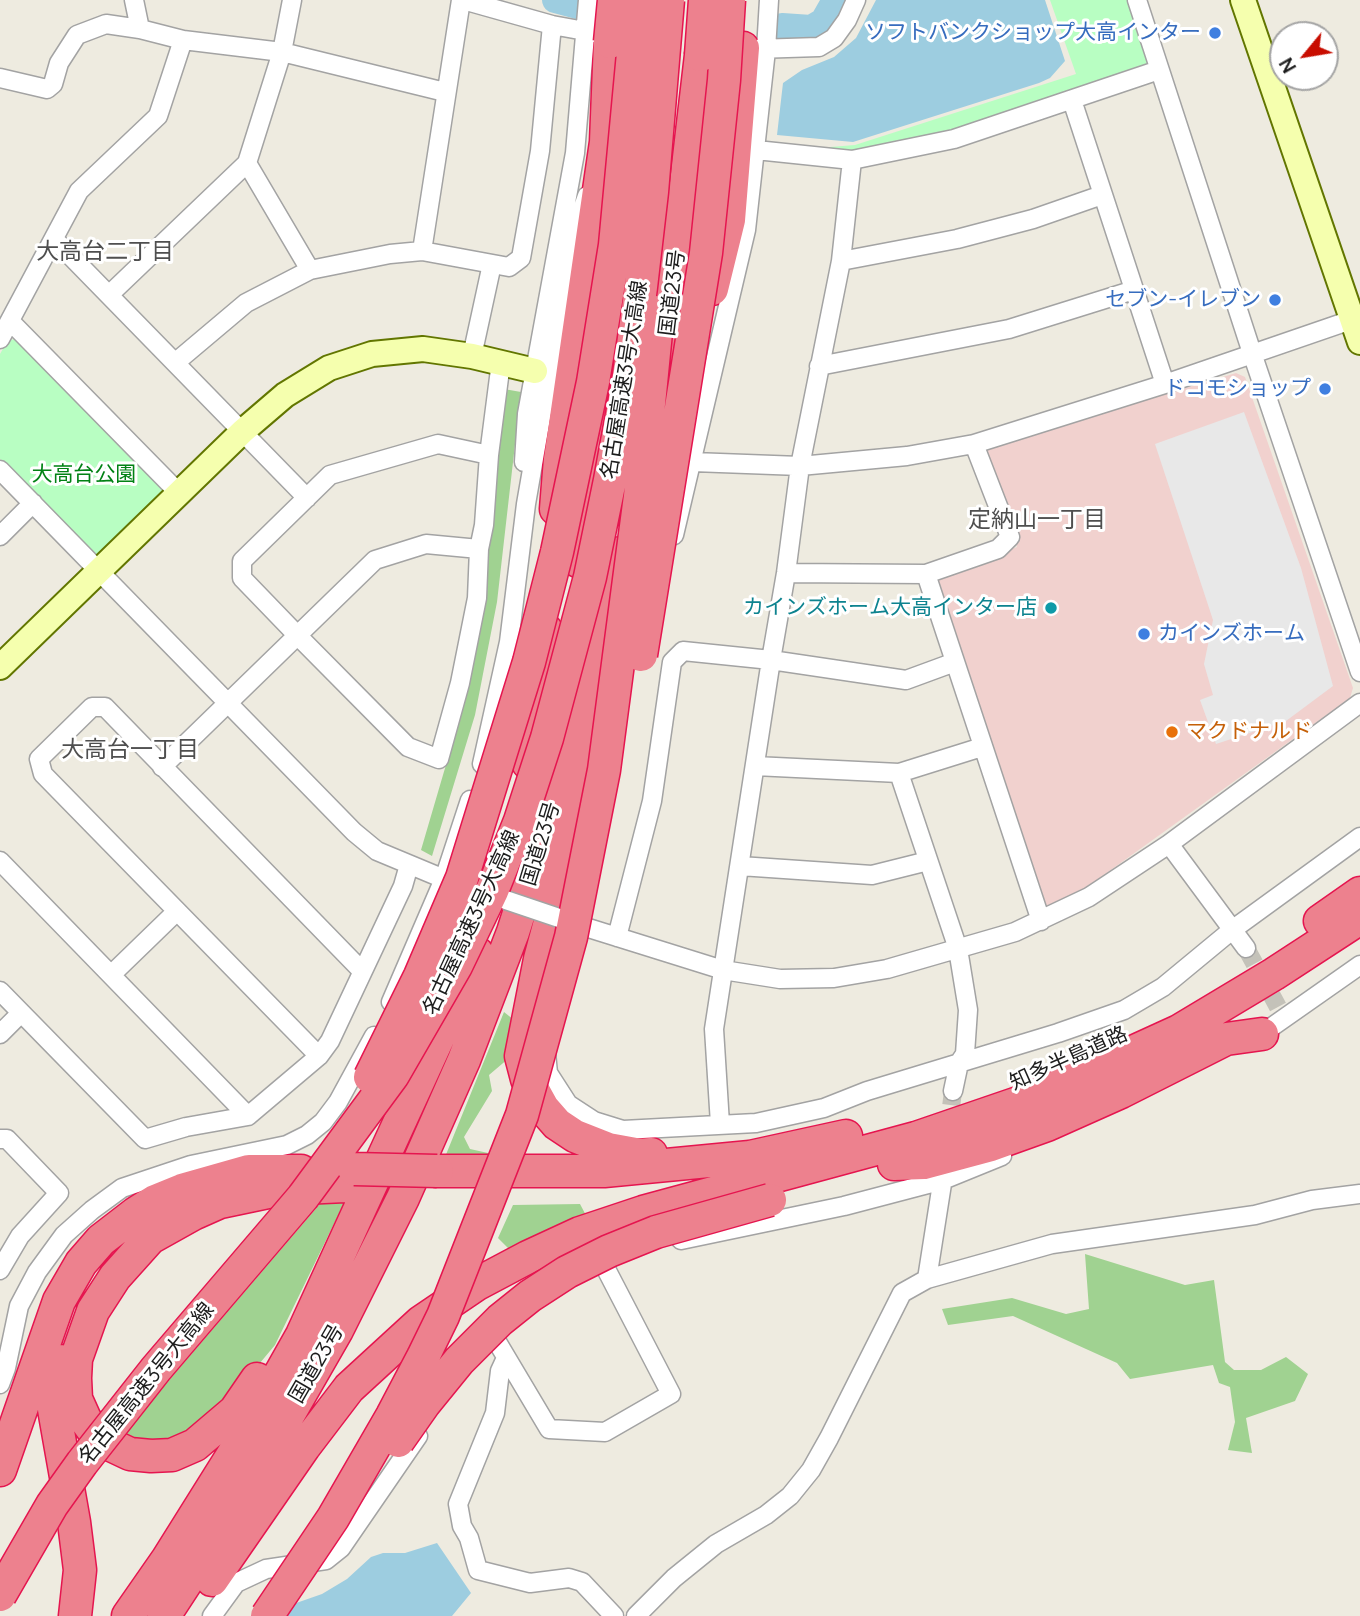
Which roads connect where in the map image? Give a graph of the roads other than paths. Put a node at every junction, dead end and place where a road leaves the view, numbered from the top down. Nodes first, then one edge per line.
1 (134, 0) edge
2 (292, 0) edge
3 (462, 0) edge
4 (588, 0) edge
5 (614, 0) edge
6 (638, 0) edge
7 (652, 0) edge
8 (668, 0) edge
9 (686, 0) edge
10 (705, 0) edge
11 (729, 0) edge
12 (747, 0) edge
13 (769, 0) edge
14 (856, 0) edge
15 (1243, 0) edge
16 (1144, 2) edge
17 (552, 25) junction
18 (140, 29) junction
19 (598, 37) junction
20 (183, 40) junction
21 (755, 49) junction
22 (282, 52) junction
23 (1159, 70) junction
24 (0, 78) edge
25 (445, 92) junction
26 (1072, 100) junction
27 (606, 142) junction
28 (755, 150) junction
29 (852, 160) junction
30 (247, 163) junction
31 (1102, 195) junction
32 (54, 240) junction
33 (422, 251) junction
34 (841, 261) junction
35 (492, 264) junction
36 (310, 270) junction
37 (1134, 290) junction
38 (110, 294) junction
39 (10, 321) junction
40 (1358, 327) edge
41 (0, 339) edge
42 (1252, 353) junction
43 (472, 356) junction
44 (176, 362) junction
45 (501, 362) junction
46 (819, 366) junction
47 (664, 367) junction
48 (535, 371) junction
49 (1165, 384) junction
50 (243, 431) junction
51 (974, 444) junction
52 (489, 454) junction
53 (693, 462) junction
54 (800, 466) junction
55 (0, 470) edge
56 (179, 493) junction
57 (307, 498) junction
58 (33, 503) junction
59 (526, 504) junction
60 (0, 536) edge
61 (479, 549) junction
62 (99, 570) junction
63 (786, 573) junction
64 (926, 574) junction
65 (298, 636) junction
66 (598, 652) junction
67 (771, 660) junction
68 (955, 662) junction
69 (0, 667) edge
70 (1360, 672) edge
71 (228, 703) junction
72 (1360, 703) edge
73 (982, 747) junction
74 (755, 766) junction
75 (162, 767) junction
76 (899, 773) junction
77 (523, 795) junction
78 (1360, 836) edge
79 (1169, 844) junction
80 (0, 861) edge
81 (928, 861) junction
82 (409, 865) junction
83 (740, 866) junction
84 (447, 880) junction
85 (1360, 893) edge
86 (176, 912) junction
87 (1360, 918) edge
88 (565, 921) junction
89 (1041, 922) junction
90 (1232, 930) junction
91 (617, 937) junction
92 (1360, 940) edge
93 (1246, 948) tunnel mouth
94 (958, 949) junction
95 (1360, 965) edge
96 (723, 970) junction
97 (362, 971) junction
98 (112, 974) junction
99 (0, 991) edge
100 (21, 1013) junction
101 (1275, 1020) junction
102 (0, 1034) edge
103 (319, 1056) junction
104 (959, 1063) junction
105 (953, 1091) tunnel mouth
106 (248, 1115) junction
107 (522, 1115) junction
108 (720, 1124) junction
109 (0, 1139) edge
110 (750, 1157) junction
111 (894, 1164) junction
112 (796, 1170) junction
113 (293, 1171) junction
114 (159, 1174) junction
115 (943, 1176) junction
116 (350, 1177) junction
117 (432, 1179) junction
118 (1360, 1194) edge
119 (257, 1251) junction
120 (605, 1267) junction
121 (0, 1270) edge
122 (927, 1279) junction
123 (302, 1335) junction
124 (496, 1340) junction
125 (506, 1358) junction
126 (0, 1384) edge
127 (0, 1429) edge
128 (0, 1470) edge
129 (0, 1595) edge
130 (75, 1616) edge
131 (128, 1616) edge
132 (164, 1616) edge
133 (188, 1616) edge
134 (212, 1616) edge
135 (267, 1616) edge
136 (273, 1616) edge
137 (614, 1616) edge
138 (636, 1616) edge

1 - 18 street
2 - 22 street
3 - 17 street
3 - 25 street
4 - 19 street
5 - 19 highway, bridge
6 - 119 highway, bridge
7 - 77 highway, 国道23号
8 - 119 highway, 名古屋高速3号大高線, bridge
9 - 107 highway, 名古屋高速3号大高線, bridge
10 - 47 highway, 国道23号, bridge
11 - 107 highway, bridge
12 - 21 highway
13 - 21 street
14 - 21 street
15 - 40 street
16 - 23 street
17 - 19 street
17 - 35 street
18 - 20 street
18 - 24 street
19 - 21 street
19 - 27 highway
19 - 48 street
20 - 22 street
20 - 32 street
21 - 28 street
21 - 47 highway
22 - 25 street
22 - 30 street
23 - 26 street
23 - 42 street
25 - 33 street
26 - 29 street
26 - 31 street
27 - 59 street
27 - 77 highway
28 - 29 street
28 - 53 street
29 - 34 street
30 - 36 street
30 - 38 street
31 - 34 street
31 - 37 street
32 - 38 street
32 - 39 street
33 - 35 street
33 - 36 street
34 - 46 street
35 - 43 street
36 - 44 street
37 - 46 street
37 - 49 street
38 - 44 street
39 - 41 street
39 - 56 street
40 - 42 street
42 - 49 street
42 - 70 street
43 - 45 street
43 - 50 street
44 - 50 street
45 - 48 street
45 - 52 street
46 - 54 street
47 - 66 highway, 国道23号
48 - 59 street
49 - 51 street
50 - 56 street
50 - 57 street
51 - 54 street
51 - 64 street
52 - 57 street
52 - 61 street
53 - 54 street
53 - 88 street
54 - 63 street
55 - 58 street
56 - 62 street
57 - 65 street
58 - 60 street
58 - 62 street
59 - 84 street
61 - 65 street
61 - 65 street
62 - 69 street
62 - 71 street
63 - 64 street
63 - 67 street
64 - 68 street
65 - 71 street
66 - 110 highway
66 - 132 highway, 国道23号
67 - 68 street
67 - 74 street
67 - 91 street
68 - 73 street
71 - 75 street
71 - 82 street
72 - 79 street
73 - 76 street
73 - 89 street
74 - 76 street
74 - 83 street
75 - 86 street
75 - 97 street
76 - 81 street
77 - 123 highway, 国道23号
78 - 90 street
79 - 89 street
79 - 90 street
80 - 98 street
81 - 83 street
81 - 94 street
82 - 84 street
82 - 97 street
83 - 96 street
84 - 88 street, bridge
84 - 114 street
85 - 110 highway, 知多半島道路
86 - 98 street
86 - 103 street
87 - 112 highway, 知多半島道路
88 - 91 street
88 - 108 street
89 - 94 street
90 - 93 street
90 - 104 street
91 - 96 street
92 - 111 highway
94 - 96 street
94 - 104 street
95 - 101 street
96 - 108 street
97 - 103 street
98 - 106 street
99 - 100 street
100 - 102 street
100 - 106 street
101 - 111 highway
101 - 115 street
103 - 106 street
104 - 105 street
104 - 108 street
107 - 135 highway, 名古屋高速3号大高線, bridge
109 - 121 street
110 - 117 highway
111 - 136 highway, bridge
112 - 117 highway
112 - 133 highway
113 - 116 highway
113 - 128 highway
113 - 130 highway
114 - 126 street
114 - 127 highway
115 - 120 street
115 - 122 street
116 - 117 highway, bridge
116 - 123 highway
118 - 122 street
119 - 129 highway, 名古屋高速3号大高線, bridge
120 - 124 street
120 - 125 street
122 - 138 street
123 - 131 highway, 国道23号
124 - 125 street
124 - 134 street
125 - 137 street

